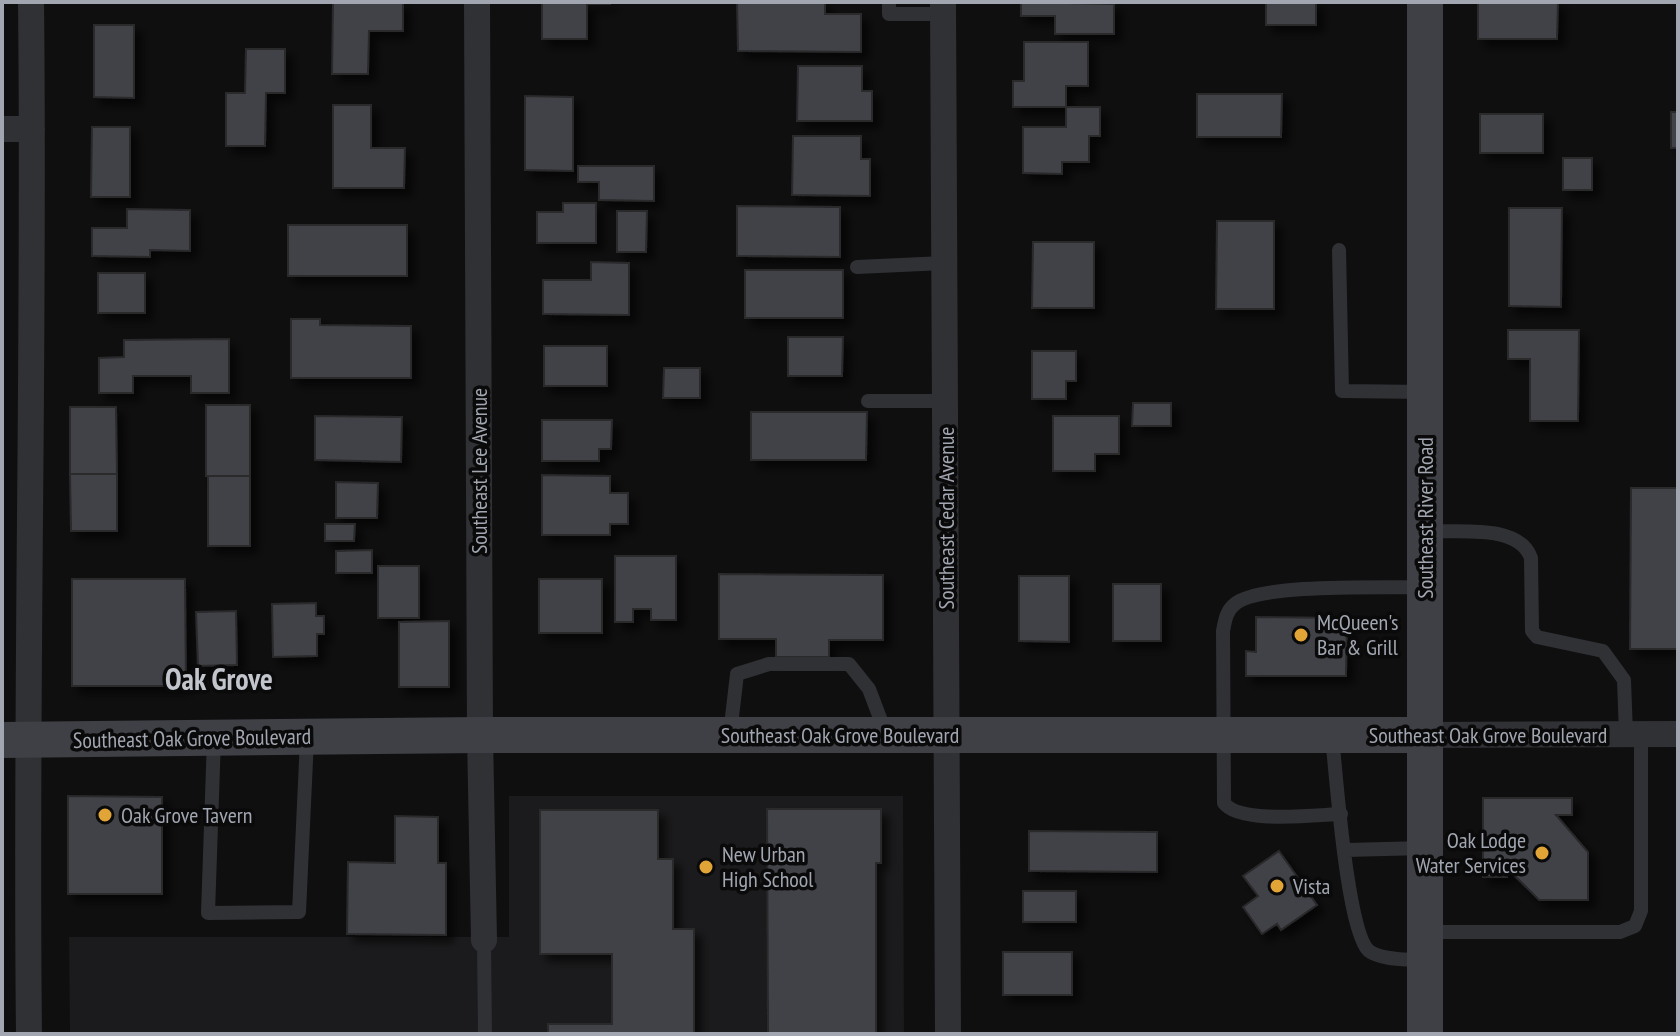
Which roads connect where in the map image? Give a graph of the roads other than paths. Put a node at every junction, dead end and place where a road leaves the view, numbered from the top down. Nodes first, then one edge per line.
1 (31, 2) edge
2 (477, 2) edge
3 (889, 2) edge
4 (1425, 2) edge
5 (943, 8) edge
6 (2, 129) edge
7 (32, 129) junction
8 (1339, 250) dead end
9 (944, 263) junction
10 (857, 267) dead end
11 (1426, 392) junction
12 (868, 401) dead end
13 (945, 401) junction
14 (1425, 531) junction
15 (1424, 587) junction
16 (886, 734) junction
17 (947, 734) junction
18 (1634, 734) junction
19 (1678, 734) edge
20 (480, 735) junction
21 (730, 735) junction
22 (1225, 735) junction
23 (1332, 735) junction
24 (1424, 735) junction
25 (307, 737) junction
26 (214, 738) junction
27 (14, 740) edge
28 (1341, 814) junction
29 (1424, 848) junction
30 (1346, 850) junction
31 (484, 940) joint
32 (1424, 947) junction
33 (29, 1034) edge
34 (485, 1034) edge
35 (948, 1034) edge
36 (1425, 1034) edge

1 - 7 street
2 - 20 street, Southeast Lee Avenue
3 - 5 lane
4 - 11 street, Southeast River Road
5 - 9 street, Southeast Cedar Avenue
6 - 7 street
7 - 27 street
8 - 11 lane
9 - 10 lane
9 - 13 street, Southeast Cedar Avenue
11 - 14 street, Southeast River Road
12 - 13 lane
13 - 17 street, Southeast Cedar Avenue
14 - 15 street, Southeast River Road
14 - 18 lane
15 - 22 lane
15 - 24 street, Southeast River Road
16 - 17 street, Southeast Oak Grove Boulevard
16 - 21 street, Southeast Oak Grove Boulevard
16 - 21 lane
17 - 22 street, Southeast Oak Grove Boulevard
17 - 35 street, Southeast Cedar Avenue
18 - 19 street, Southeast Oak Grove Boulevard
18 - 24 street, Southeast Oak Grove Boulevard
18 - 32 lane
20 - 21 street, Southeast Oak Grove Boulevard
20 - 25 street, Southeast Oak Grove Boulevard
20 - 31 street, Southeast Lee Avenue
22 - 23 street, Southeast Oak Grove Boulevard
22 - 28 lane
23 - 24 street, Southeast Oak Grove Boulevard
23 - 28 lane
24 - 29 street, Southeast River Road
25 - 26 street, Southeast Oak Grove Boulevard
25 - 26 lane
26 - 27 street, Southeast Oak Grove Boulevard
27 - 33 street
28 - 30 lane
29 - 30 lane
29 - 32 street, Southeast River Road
30 - 32 lane
31 - 34 lane
32 - 36 street, Southeast River Road

